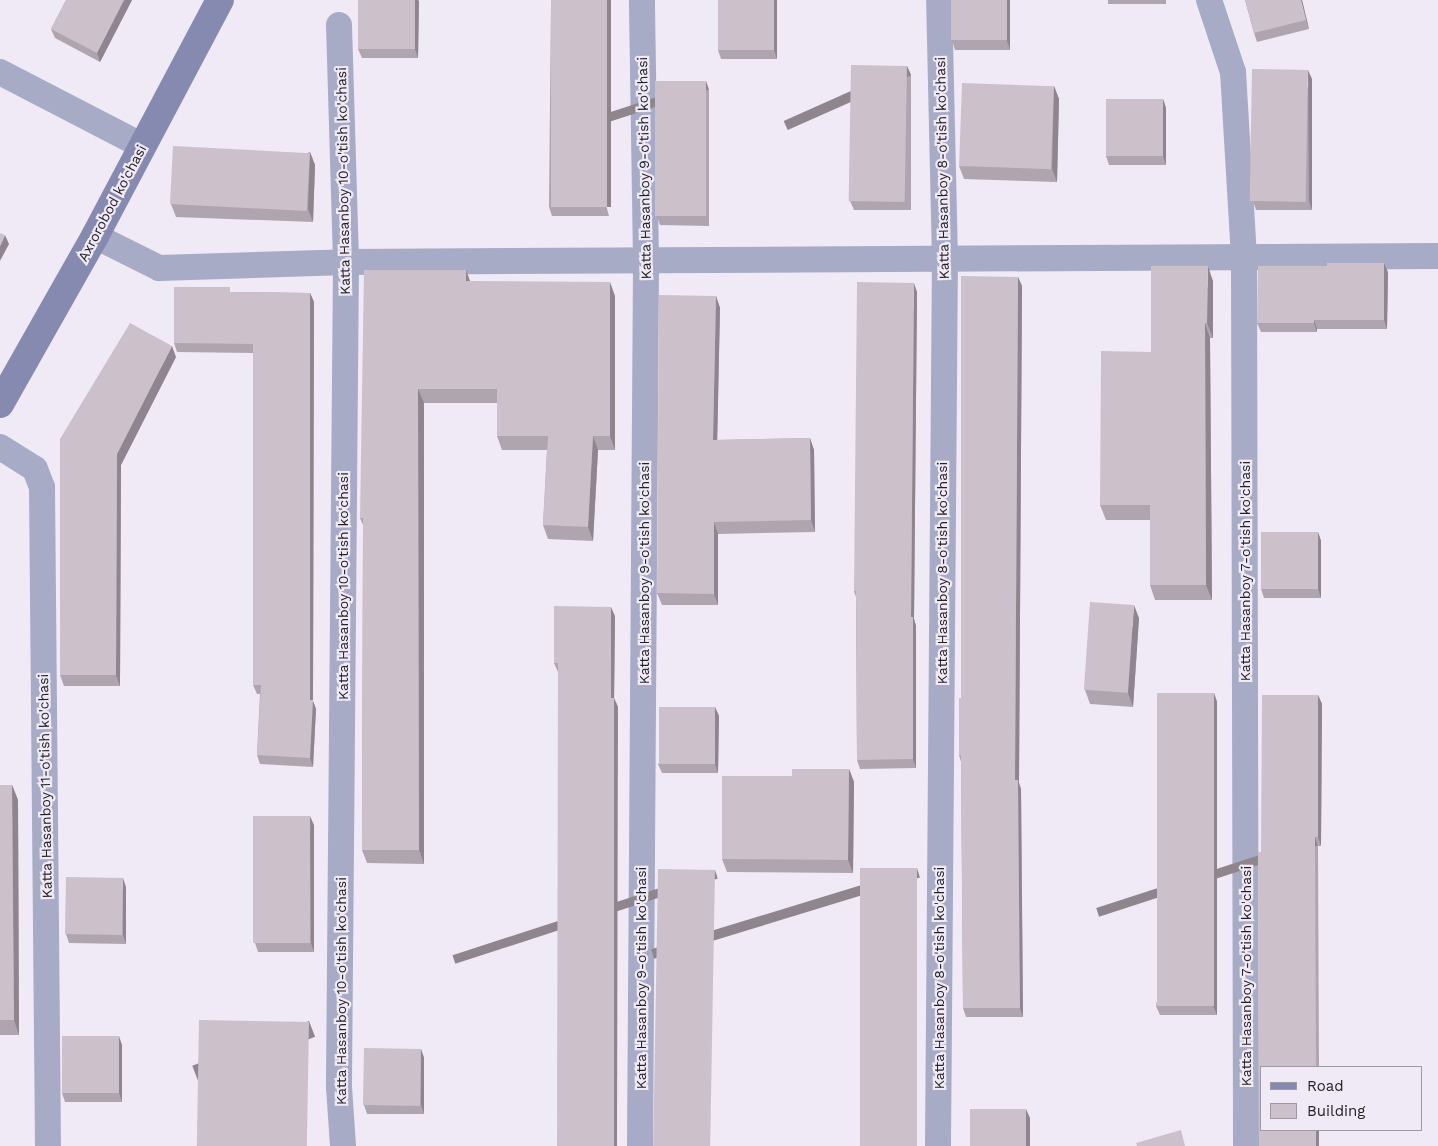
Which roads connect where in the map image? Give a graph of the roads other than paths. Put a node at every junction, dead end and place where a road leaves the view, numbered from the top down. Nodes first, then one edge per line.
1 (220, 0) edge
2 (642, 0) edge
3 (939, 0) edge
4 (1209, 0) edge
5 (339, 25) dead end
6 (0, 72) edge
7 (143, 146) junction
8 (95, 236) junction
9 (1438, 256) edge
10 (1244, 258) junction
11 (945, 260) junction
12 (646, 261) junction
13 (346, 262) junction
14 (0, 404) edge
15 (0, 447) edge
16 (48, 1146) edge
17 (343, 1146) edge
18 (640, 1146) edge
19 (938, 1146) edge
20 (1246, 1146) edge

1 - 7 street, Axrorobod ko'chasi
2 - 12 street, Katta Hasanboy 9-o'tish ko'chasi
3 - 11 street, Katta Hasanboy 8-o'tish ko'chasi
4 - 10 street, Katta Hasanboy 7-o'tish ko'chasi
5 - 13 street, Katta Hasanboy 10-o'tish ko'chasi
6 - 7 street
7 - 8 street, Axrorobod ko'chasi
8 - 13 street
8 - 14 street, Axrorobod ko'chasi
9 - 10 street
10 - 11 street
10 - 20 street, Katta Hasanboy 7-o'tish ko'chasi
11 - 12 street
11 - 19 street, Katta Hasanboy 8-o'tish ko'chasi
12 - 13 street
12 - 18 street, Katta Hasanboy 9-o'tish ko'chasi
13 - 17 street, Katta Hasanboy 10-o'tish ko'chasi
15 - 16 street, Katta Hasanboy 11-o'tish ko'chasi

